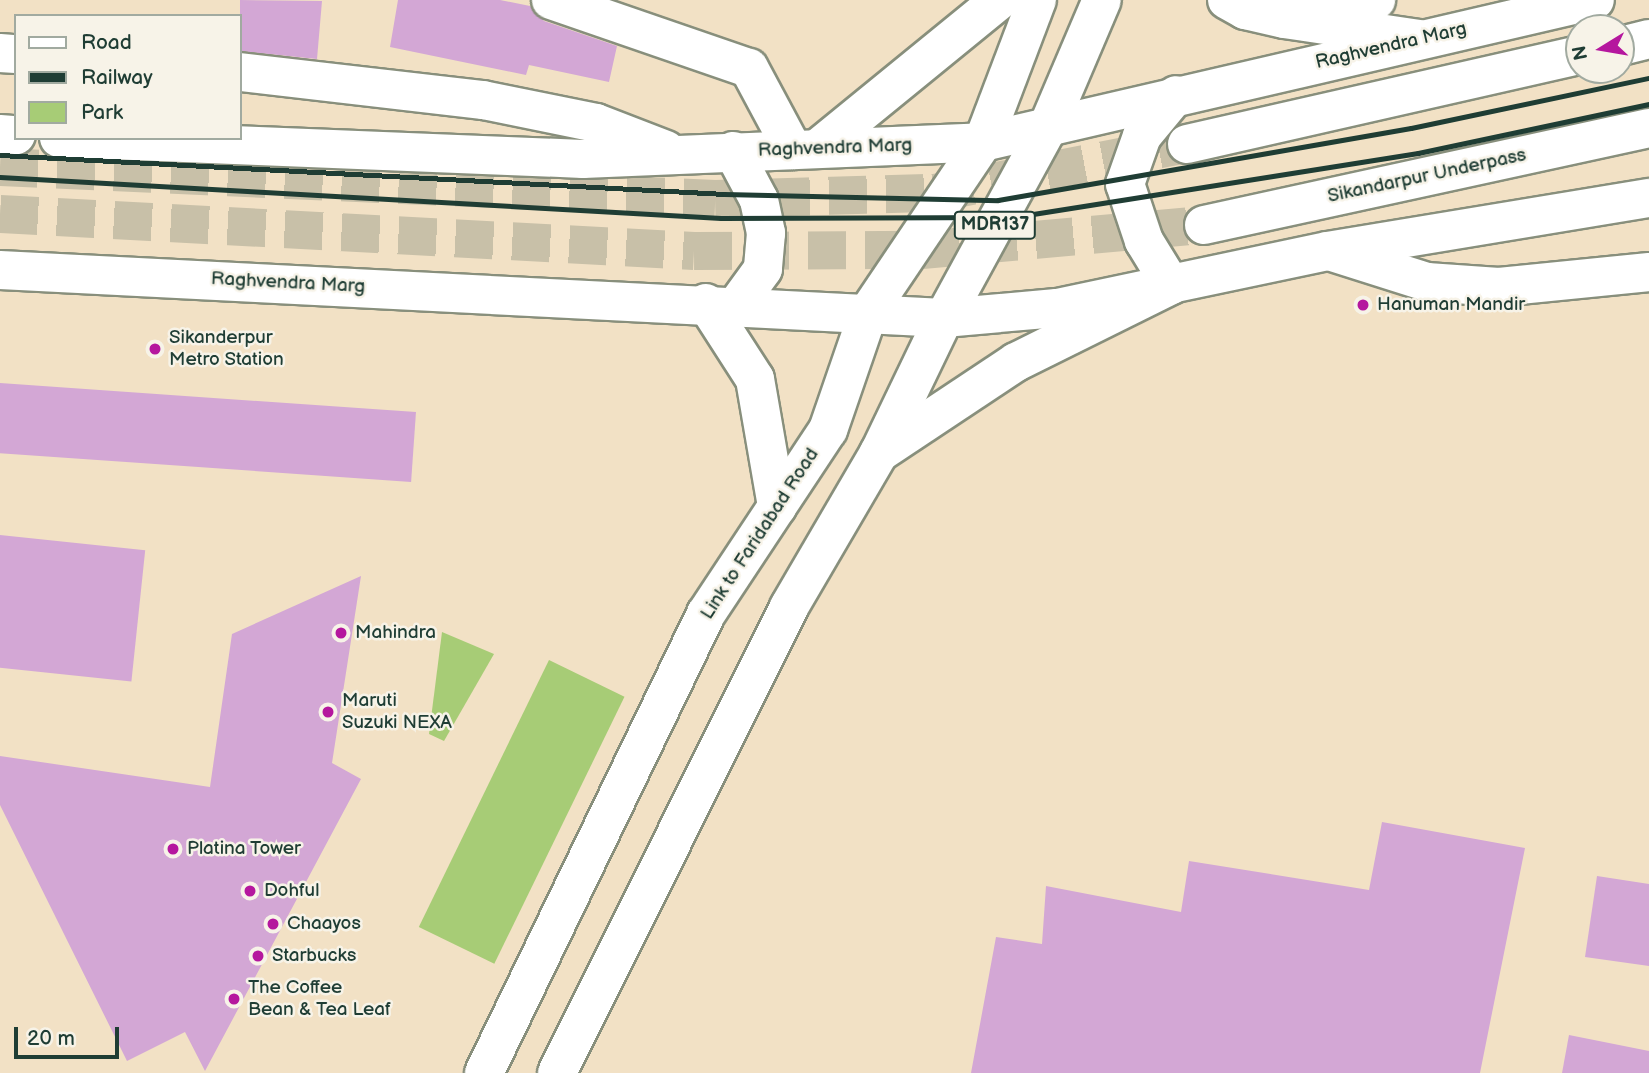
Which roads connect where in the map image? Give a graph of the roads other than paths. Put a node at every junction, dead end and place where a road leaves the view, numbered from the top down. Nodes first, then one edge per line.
1 (551, 0) edge
2 (1000, 0) edge
3 (1037, 0) edge
4 (1102, 0) edge
5 (1227, 0) edge
6 (1376, 0) edge
7 (1595, 0) edge
8 (1284, 19) junction
9 (1420, 39) junction
10 (1565, 58) edge
11 (242, 72) edge
12 (1176, 95) junction
13 (1649, 128) edge
14 (1046, 131) junction
15 (109, 140) edge
16 (984, 142) junction
17 (1187, 144) tunnel mouth
18 (805, 150) junction
19 (733, 151) junction
20 (681, 156) junction
21 (1649, 198) edge
22 (1204, 225) tunnel mouth
23 (1328, 251) junction
24 (0, 270) edge
25 (1649, 272) edge
26 (1171, 285) junction
27 (721, 304) junction
28 (869, 311) junction
29 (944, 317) junction
30 (878, 453) junction
31 (777, 507) junction
32 (484, 1073) edge
33 (557, 1073) edge

1 - 18 street
2 - 18 street
3 - 16 street, Link to Faridabad Road / MDR137
4 - 14 street, MDR137
5 - 8 street
6 - 8 street
7 - 9 street, Raghvendra Marg
8 - 9 street
9 - 12 street, Raghvendra Marg
10 - 17 street
11 - 20 street
12 - 14 street, Raghvendra Marg
12 - 26 street
13 - 22 street, Sikandarpur Underpass
14 - 16 street, Raghvendra Marg
14 - 29 street, MDR137
15 - 20 street, Raghvendra Marg
16 - 18 street, Raghvendra Marg
16 - 28 street, Link to Faridabad Road / MDR137
18 - 19 street, Raghvendra Marg
19 - 20 street, Raghvendra Marg
19 - 27 street
21 - 23 street
23 - 25 street
23 - 26 street
24 - 27 street, Raghvendra Marg
26 - 29 street
26 - 30 street
27 - 28 street, Raghvendra Marg
27 - 31 street
28 - 29 street, Raghvendra Marg
28 - 31 street, Link to Faridabad Road
29 - 30 street
30 - 33 street
31 - 32 street, Link to Faridabad Road

